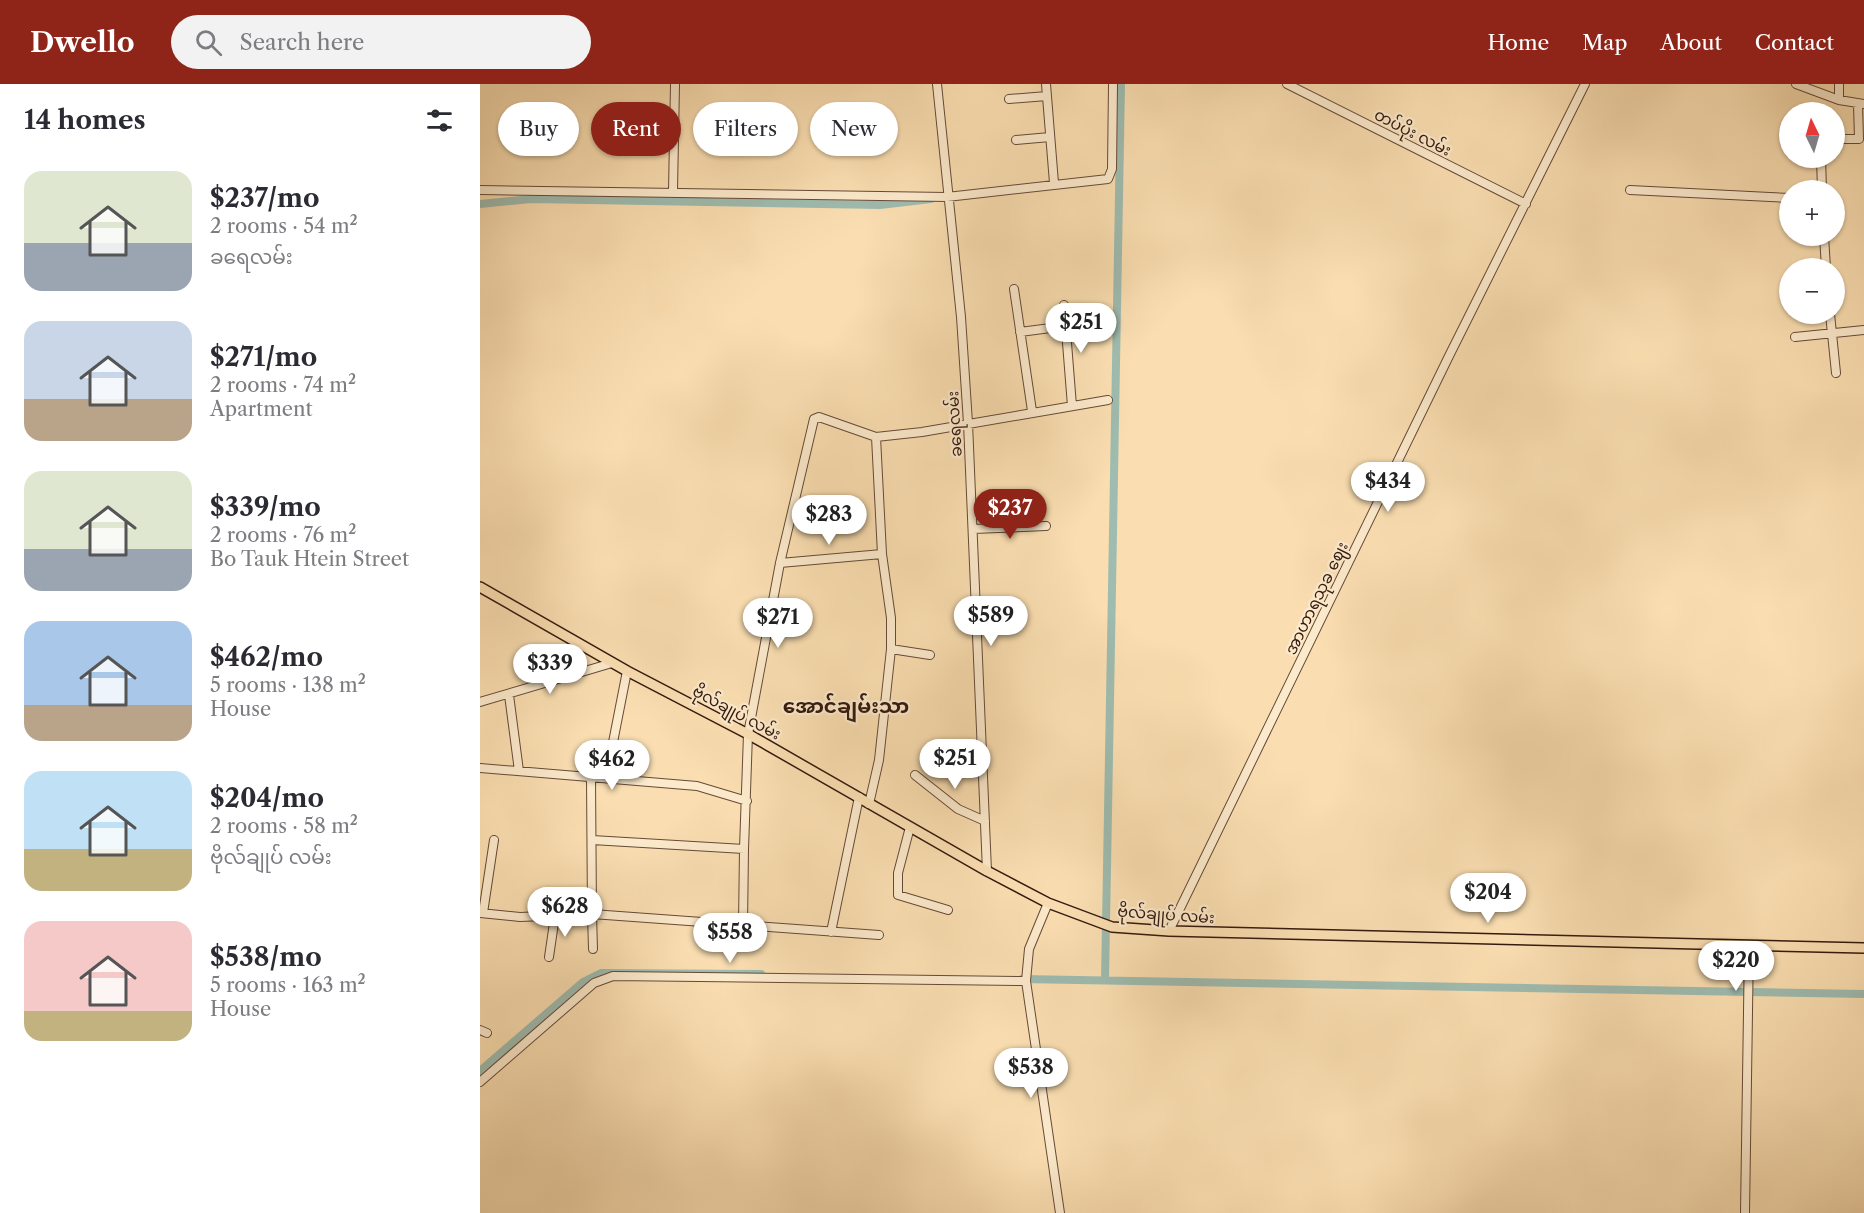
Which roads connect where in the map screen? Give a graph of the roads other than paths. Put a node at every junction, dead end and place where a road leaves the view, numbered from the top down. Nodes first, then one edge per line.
1 (675, 84) edge
2 (937, 84) edge
3 (1046, 84) edge
4 (1113, 84) edge
5 (1287, 84) edge
6 (1585, 84) edge
7 (1796, 84) edge
8 (1839, 84) edge
9 (1047, 96) junction
10 (1009, 99) dead end
11 (1839, 100) junction
12 (1861, 104) edge
13 (1050, 137) junction
14 (1845, 139) edge
15 (1016, 140) dead end
16 (1054, 183) junction
17 (480, 190) edge
18 (1630, 190) dead end
19 (673, 191) junction
20 (947, 197) junction
21 (1779, 197) edge
22 (1526, 204) junction
23 (1014, 289) dead end
24 (1064, 305) dead end
25 (1831, 324) edge
26 (1066, 326) junction
27 (1864, 330) edge
28 (1020, 332) junction
29 (1832, 333) junction
30 (1795, 337) dead end
31 (1836, 374) dead end
32 (1108, 400) dead end
33 (1072, 406) junction
34 (1032, 411) junction
35 (968, 423) junction
36 (876, 437) junction
37 (1046, 526) dead end
38 (973, 529) junction
39 (882, 554) junction
40 (780, 563) junction
41 (480, 587) edge
42 (891, 649) junction
43 (930, 655) dead end
44 (612, 663) junction
45 (627, 671) junction
46 (508, 695) junction
47 (480, 702) edge
48 (748, 734) junction
49 (480, 768) edge
50 (519, 771) junction
51 (915, 775) dead end
52 (591, 778) junction
53 (606, 778) junction
54 (858, 798) junction
55 (747, 801) junction
56 (869, 804) junction
57 (985, 821) junction
58 (910, 827) junction
59 (494, 840) dead end
60 (592, 840) junction
61 (744, 849) junction
62 (987, 871) junction
63 (1048, 903) junction
64 (948, 910) dead end
65 (481, 913) edge
66 (592, 914) junction
67 (555, 916) junction
68 (743, 925) junction
69 (831, 932) junction
70 (1169, 932) junction
71 (879, 935) dead end
72 (1749, 945) junction
73 (1864, 948) edge
74 (593, 949) dead end
75 (549, 957) dead end
76 (1025, 979) junction
77 (480, 1082) edge
78 (1060, 1213) edge
79 (1745, 1213) edge

1 - 19 street
2 - 20 street, ခရေလမ်း
3 - 9 street
4 - 16 street
5 - 22 street, တပ်ပိုး လမ်း
6 - 22 street, အာဟာရသုခ ဈေး
7 - 11 street
8 - 11 street
9 - 10 street
9 - 13 street
11 - 12 street
12 - 14 street
13 - 15 street
13 - 16 street
16 - 20 street
17 - 19 street
18 - 21 street
19 - 20 street
20 - 35 street, ခရေလမ်း
22 - 70 street, အာဟာရသုခ ဈေး
23 - 28 street
24 - 26 street
25 - 29 street
26 - 28 street
26 - 33 street
27 - 29 street
28 - 34 street
29 - 30 street
29 - 31 street
32 - 33 street
33 - 34 street
34 - 35 street
35 - 36 street
35 - 38 street, ခရေလမ်း
36 - 39 street
36 - 40 street
37 - 38 street
38 - 57 street, ခရေလမ်း
39 - 40 street
39 - 42 street
40 - 48 street
41 - 44 main road, ဗိုလ်ချုပ် လမ်း
42 - 43 street
42 - 56 street
44 - 45 main road, ဗိုလ်ချုပ် လမ်း
44 - 46 street
45 - 48 main road, ဗိုလ်ချုပ် လမ်း
45 - 53 street
46 - 47 street
46 - 50 street
48 - 54 main road, ဗိုလ်ချုပ် လမ်း
48 - 55 street
49 - 50 street
50 - 52 street
51 - 57 street
52 - 53 street
52 - 60 street
53 - 55 street
54 - 56 main road, ဗိုလ်ချုပ် လမ်း
54 - 69 street
55 - 61 street
56 - 58 main road, ဗိုလ်ချုပ် လမ်း
57 - 62 street, ခရေလမ်း
58 - 62 main road, ဗိုလ်ချုပ် လမ်း
58 - 64 street
59 - 65 street
60 - 61 street
60 - 66 street
61 - 68 street
62 - 63 main road, ဗိုလ်ချုပ် လမ်း
63 - 70 main road, ဗိုလ်ချုပ် လမ်း
63 - 76 street
65 - 67 street
66 - 67 street
66 - 68 street
66 - 74 street
67 - 75 street
68 - 69 street
69 - 71 street
70 - 72 main road, ဗိုလ်ချုပ် လမ်း
72 - 73 main road, ဗိုလ်ချုပ် လမ်း
72 - 79 street
76 - 77 street
76 - 78 street

